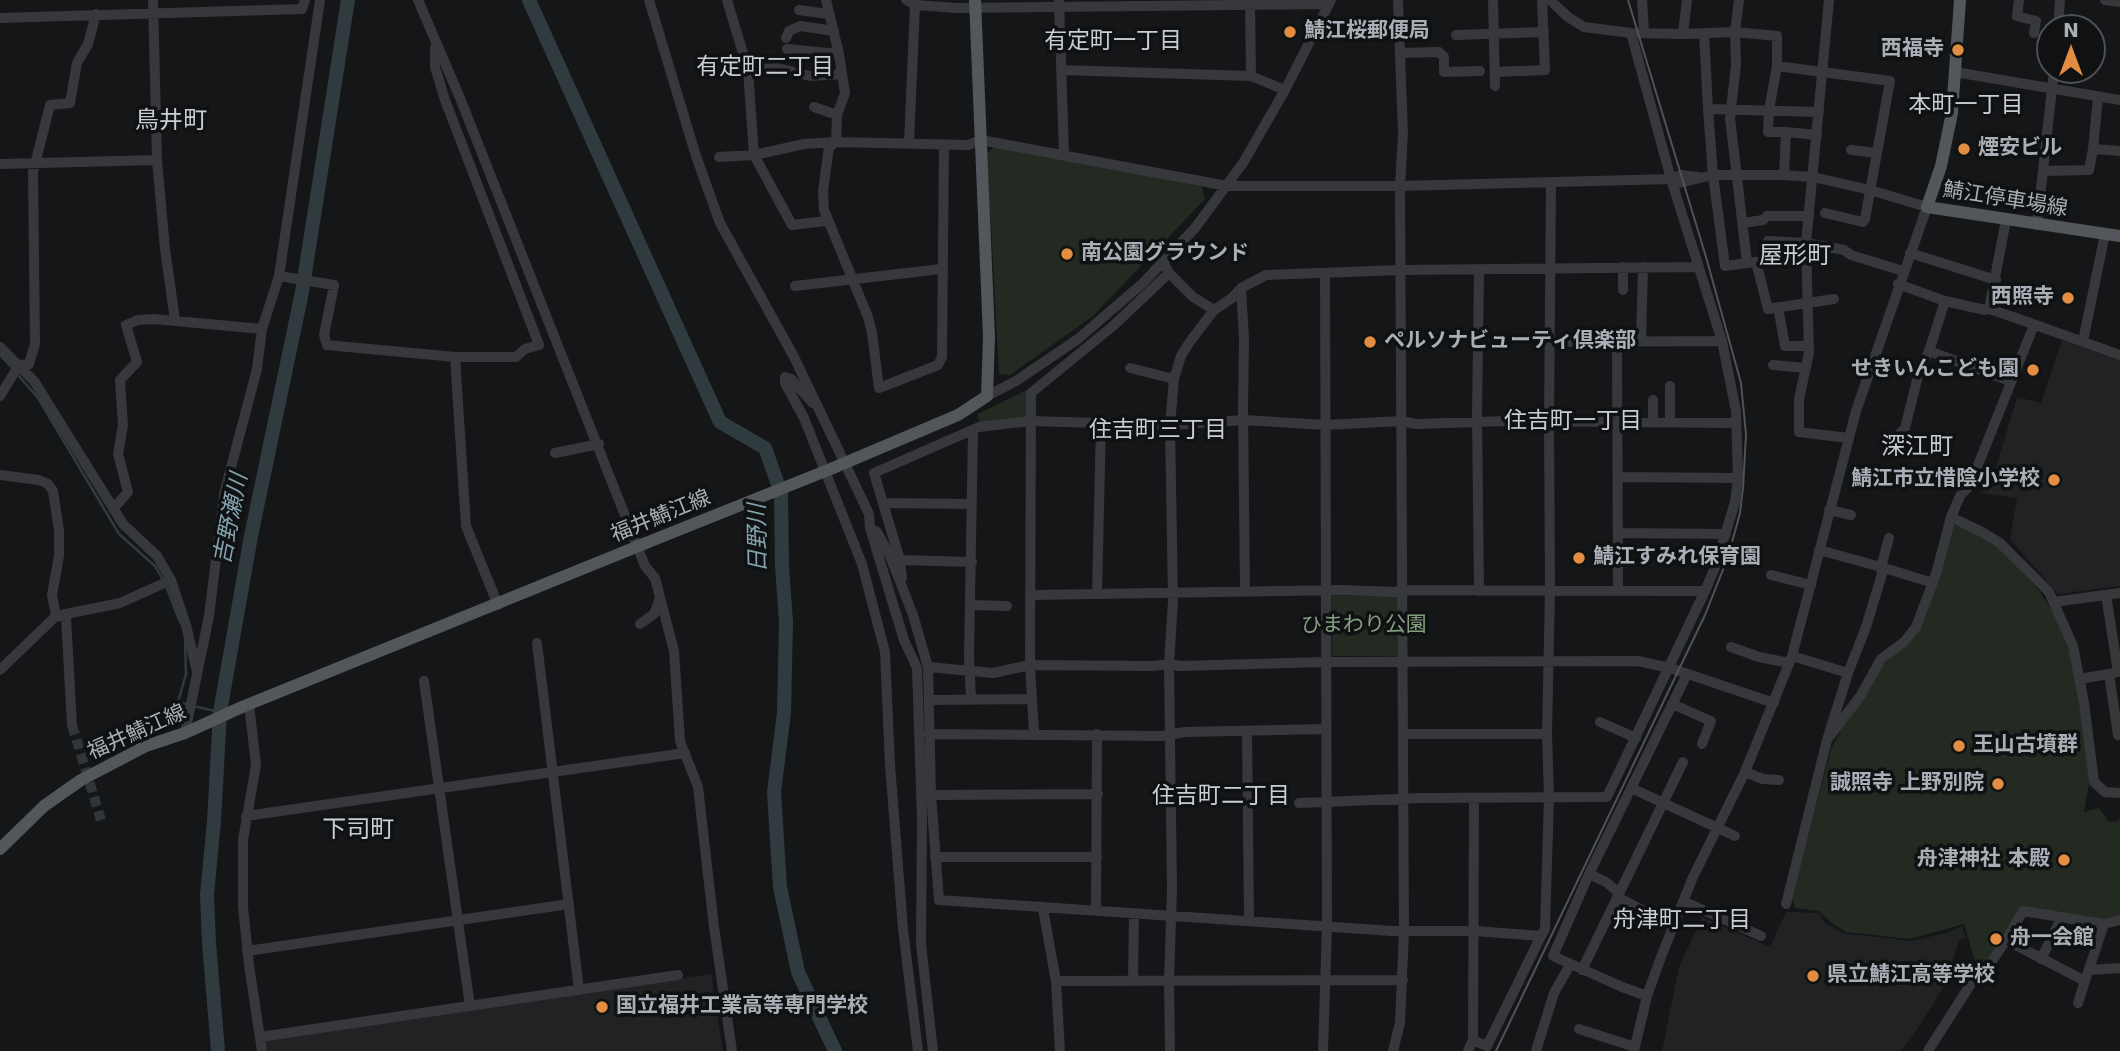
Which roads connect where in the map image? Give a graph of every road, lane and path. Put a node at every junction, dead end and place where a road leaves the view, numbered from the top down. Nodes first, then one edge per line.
1 (153, 0) edge
2 (305, 0) edge
3 (320, 0) edge
4 (418, 0) edge
5 (649, 0) edge
6 (727, 0) edge
7 (826, 0) edge
8 (1398, 0) edge
9 (1493, 0) edge
10 (1542, 0) edge
11 (1550, 0) edge
12 (1642, 0) edge
13 (1687, 0) edge
14 (1739, 0) edge
15 (1829, 0) edge
16 (1960, 0) edge
17 (2019, 0) edge
18 (2105, 0) edge
19 (911, 2) edge
20 (1250, 2) edge
21 (1330, 2) edge
22 (2120, 2) edge
23 (975, 4) edge
24 (1059, 4) edge
25 (799, 10) dead end
26 (828, 13) junction
27 (96, 14) junction
28 (153, 14) junction
29 (0, 18) edge
30 (834, 31) junction
31 (1544, 32) junction
32 (1644, 32) junction
33 (1735, 32) junction
34 (1631, 33) junction
35 (1704, 33) junction
36 (2034, 33) dead end
37 (1456, 34) dead end
38 (1494, 34) junction
39 (1683, 34) junction
40 (435, 43) junction
41 (1400, 53) junction
42 (839, 54) junction
43 (1777, 66) junction
44 (748, 69) junction
45 (1061, 69) junction
46 (1480, 71) dead end
47 (1495, 72) junction
48 (1824, 72) junction
49 (1955, 72) junction
50 (842, 74) junction
51 (1251, 76) junction
52 (2053, 84) edge
53 (1495, 86) dead end
54 (2052, 89) junction
55 (1284, 90) junction
56 (2098, 97) junction
57 (2120, 100) edge
58 (814, 107) dead end
59 (1708, 109) junction
60 (1730, 109) junction
61 (1769, 110) junction
62 (1819, 112) junction
63 (837, 115) junction
64 (1786, 132) junction
65 (1817, 135) junction
66 (981, 140) junction
67 (836, 142) junction
68 (909, 143) junction
69 (944, 144) junction
70 (2093, 149) junction
71 (1851, 150) dead end
72 (2120, 151) edge
73 (1876, 153) junction
74 (754, 155) junction
75 (1064, 155) junction
76 (719, 157) dead end
77 (157, 160) junction
78 (0, 163) edge
79 (36, 163) junction
80 (2044, 172) junction
81 (1737, 173) junction
82 (1713, 175) junction
83 (1784, 175) junction
84 (1813, 177) junction
85 (1671, 180) junction
86 (1550, 183) junction
87 (1227, 186) junction
88 (1400, 186) junction
89 (1870, 190) junction
90 (1927, 207) junction
91 (1825, 213) dead end
92 (1809, 216) junction
93 (2006, 220) junction
94 (826, 221) junction
95 (1743, 223) junction
96 (2037, 225) junction
97 (2105, 234) junction
98 (2120, 236) edge
99 (1768, 241) dead end
100 (1806, 243) junction
101 (1910, 253) junction
102 (1164, 260) junction
103 (1747, 263) junction
104 (1623, 267) junction
105 (1643, 267) junction
106 (1699, 267) junction
107 (1549, 268) junction
108 (941, 269) junction
109 (1400, 270) junction
110 (1479, 271) junction
111 (1903, 271) junction
112 (1169, 273) junction
113 (1325, 273) junction
114 (279, 276) junction
115 (852, 279) junction
116 (1996, 280) junction
117 (1898, 284) junction
118 (795, 286) dead end
119 (1241, 288) junction
120 (1623, 290) dead end
121 (1834, 299) dead end
122 (1945, 301) junction
123 (1807, 302) junction
124 (1778, 307) junction
125 (1989, 309) junction
126 (1214, 310) junction
127 (175, 320) junction
128 (2034, 325) junction
129 (262, 329) junction
130 (1641, 341) junction
131 (1722, 341) junction
132 (2083, 341) junction
133 (1550, 342) junction
134 (1617, 343) junction
135 (1809, 346) junction
136 (0, 347) edge
137 (1929, 351) junction
138 (2120, 355) edge
139 (455, 357) junction
140 (19, 365) junction
141 (1773, 365) dead end
142 (1130, 368) dead end
143 (1805, 368) junction
144 (1174, 379) junction
145 (2010, 381) junction
146 (1670, 386) dead end
147 (0, 396) edge
148 (987, 396) junction
149 (1653, 400) dead end
150 (821, 411) junction
151 (1244, 420) junction
152 (1030, 421) junction
153 (1402, 421) junction
154 (1477, 422) junction
155 (1549, 422) junction
156 (1653, 422) junction
157 (1670, 422) junction
158 (1101, 423) junction
159 (1618, 423) junction
160 (1735, 423) junction
161 (1170, 425) junction
162 (1325, 425) junction
163 (973, 431) junction
164 (1848, 438) junction
165 (1894, 440) dead end
166 (599, 444) junction
167 (555, 453) dead end
168 (846, 463) junction
169 (0, 475) edge
170 (1618, 477) junction
171 (1738, 478) junction
172 (883, 503) junction
173 (972, 504) junction
174 (113, 509) junction
175 (1829, 510) junction
176 (1851, 515) dead end
177 (1951, 517) junction
178 (870, 528) junction
179 (1618, 533) junction
180 (1726, 534) junction
181 (1889, 538) dead end
182 (642, 545) junction
183 (1819, 551) junction
184 (900, 560) junction
185 (972, 562) junction
186 (1881, 567) junction
187 (1771, 575) dead end
188 (171, 580) junction
189 (1933, 583) junction
190 (1811, 585) junction
191 (1403, 590) junction
192 (1550, 590) junction
193 (1618, 590) junction
194 (1326, 591) junction
195 (1479, 591) junction
196 (1705, 591) junction
197 (1245, 592) junction
198 (2120, 593) edge
199 (1097, 594) junction
200 (1172, 594) junction
201 (1032, 595) junction
202 (2106, 595) junction
203 (905, 596) junction
204 (660, 598) junction
205 (2054, 602) junction
206 (498, 605) junction
207 (971, 605) junction
208 (1007, 607) dead end
209 (56, 616) junction
210 (640, 624) dead end
211 (537, 643) dead end
212 (1731, 647) dead end
213 (1790, 659) junction
214 (1325, 662) junction
215 (1549, 662) junction
216 (1402, 663) junction
217 (1169, 664) junction
218 (1030, 665) junction
219 (928, 667) junction
220 (1670, 668) junction
221 (0, 670) edge
222 (971, 670) junction
223 (197, 672) junction
224 (1848, 673) junction
225 (2116, 673) edge
226 (1687, 674) junction
227 (2080, 679) junction
228 (424, 681) dead end
229 (1032, 699) junction
230 (929, 700) junction
231 (971, 700) junction
232 (1774, 703) junction
233 (1672, 704) junction
234 (246, 706) junction
235 (1600, 722) dead end
236 (72, 725) tunnel mouth
237 (1325, 729) junction
238 (190, 730) junction
239 (1247, 732) junction
240 (1034, 733) junction
241 (1172, 733) junction
242 (929, 734) junction
243 (1097, 734) junction
244 (1403, 734) junction
245 (1547, 734) junction
246 (2118, 735) dead end
247 (1636, 738) junction
248 (1828, 740) junction
249 (1702, 744) dead end
250 (685, 753) junction
251 (1682, 762) dead end
252 (553, 772) junction
253 (1745, 772) junction
254 (1779, 780) dead end
255 (439, 788) junction
256 (1631, 788) junction
257 (2120, 793) edge
258 (1098, 794) junction
259 (931, 795) junction
260 (1549, 798) junction
261 (1474, 799) junction
262 (1404, 800) junction
263 (1326, 802) junction
264 (1299, 803) dead end
265 (1662, 804) junction
266 (246, 816) junction
267 (1718, 827) junction
268 (1735, 836) dead end
269 (0, 849) edge
270 (1097, 856) junction
271 (934, 858) junction
272 (1589, 874) junction
273 (1618, 895) junction
274 (1683, 901) junction
275 (569, 904) junction
276 (1786, 904) dead end
277 (1043, 909) junction
278 (1096, 911) junction
279 (1134, 914) junction
280 (1171, 916) junction
281 (2062, 917) junction
282 (458, 920) junction
283 (1249, 920) junction
284 (2120, 920) edge
285 (2104, 923) junction
286 (1326, 926) junction
287 (1673, 926) junction
288 (1404, 931) junction
289 (1475, 931) junction
290 (1541, 936) junction
291 (1761, 936) dead end
292 (2006, 940) junction
293 (247, 951) junction
294 (2041, 959) junction
295 (1570, 965) junction
296 (2120, 968) edge
297 (1582, 970) junction
298 (2089, 970) junction
299 (678, 975) dead end
300 (1403, 980) junction
301 (1056, 981) junction
302 (1133, 981) junction
303 (1169, 981) junction
304 (1326, 981) junction
305 (2085, 981) junction
306 (579, 990) junction
307 (1647, 996) junction
308 (2078, 1003) dead end
309 (470, 1006) junction
310 (1579, 1029) dead end
311 (260, 1037) junction
312 (1473, 1040) junction
313 (1634, 1049) edge
314 (262, 1051) edge
315 (732, 1051) edge
316 (918, 1051) edge
317 (933, 1051) edge
318 (1060, 1051) edge
319 (1069, 1051) edge
320 (1170, 1051) edge
321 (1323, 1051) edge
322 (1393, 1051) edge
323 (1468, 1051) edge
324 (1536, 1051) edge
325 (1928, 1051) edge

1 - 28 street
2 - 28 street
3 - 114 street
4 - 40 street
5 - 150 street
6 - 44 street
7 - 26 street
8 - 41 street
9 - 38 street
10 - 31 street
11 - 34 street
12 - 32 street
13 - 39 street
14 - 33 street
15 - 48 street
16 - 49 main road, 鯖江停車場線
17 - 36 street
18 - 22 street
19 - 23 street
19 - 68 street
20 - 21 street
20 - 24 street
20 - 51 street
21 - 55 street
23 - 24 street
23 - 66 main road
24 - 45 street
25 - 26 street
26 - 30 street
27 - 28 street
27 - 29 street
27 - 79 street
28 - 77 street
30 - 42 street
30 - 42 street
31 - 38 street
31 - 47 street
32 - 34 street
32 - 39 street
33 - 35 street
33 - 43 street
33 - 60 street
34 - 85 street
35 - 39 street
35 - 59 street
37 - 38 street
38 - 47 street
40 - 139 street
40 - 166 street
41 - 46 street
41 - 88 street
42 - 50 street
43 - 48 street
43 - 61 street
44 - 50 street
44 - 74 street
45 - 51 street
45 - 75 street
47 - 53 street
48 - 62 street
48 - 73 street
49 - 54 street
49 - 90 main road, 鯖江停車場線
50 - 63 street
51 - 55 street
52 - 54 street
54 - 56 street
54 - 80 street
55 - 87 street
56 - 57 street
56 - 70 street
58 - 63 street
59 - 60 street
59 - 82 street
60 - 61 street
60 - 81 street
61 - 62 street
61 - 64 street
62 - 65 street
63 - 67 street
64 - 65 street
64 - 83 street
65 - 84 street
66 - 69 street
66 - 75 street
66 - 148 main road
67 - 68 street
67 - 74 street
67 - 94 street
68 - 69 street
69 - 108 street
70 - 72 street
70 - 80 street
71 - 73 street
73 - 89 street
74 - 76 street
74 - 94 street
75 - 87 street
77 - 79 street
77 - 127 street
78 - 79 street
79 - 140 street
80 - 96 street
81 - 82 street
81 - 83 street
81 - 95 street
82 - 85 street
82 - 103 street
83 - 84 street
84 - 89 street
84 - 92 street
85 - 86 street
85 - 106 street
86 - 88 street
86 - 107 street
87 - 88 street
87 - 102 street
88 - 109 street
89 - 90 street
89 - 91 street
90 - 93 main road, 鯖江停車場線
90 - 101 street
92 - 95 street
92 - 100 street
93 - 96 main road, 鯖江停車場線
93 - 116 street
94 - 115 street
95 - 103 street
96 - 97 main road, 鯖江停車場線
97 - 98 main road, 鯖江停車場線
97 - 132 street
99 - 100 street
100 - 111 street
100 - 123 street
101 - 111 street
101 - 116 street
102 - 112 street
102 - 148 street
103 - 124 street
104 - 105 street
104 - 107 street
104 - 120 street
105 - 106 street
105 - 130 street
106 - 131 street
107 - 110 street
107 - 133 street
108 - 115 street
108 - 115 street
109 - 110 street
109 - 113 street
109 - 153 street
110 - 154 street
111 - 117 street
112 - 126 street
112 - 152 street
113 - 119 street
113 - 162 street
114 - 129 street
114 - 139 street
115 - 118 street
116 - 125 street
117 - 122 street
117 - 164 street
119 - 126 street
119 - 151 street
121 - 123 street
122 - 125 street
122 - 137 street
123 - 124 street
123 - 135 street
124 - 135 street
125 - 128 street
126 - 144 street
127 - 129 street
127 - 174 street
128 - 132 street
128 - 145 street
129 - 223 street
130 - 131 street
130 - 134 street
131 - 160 street
132 - 138 street
133 - 134 street
133 - 155 street
134 - 159 street
135 - 143 street
136 - 140 street
137 - 145 street
137 - 165 street
139 - 206 street
140 - 147 street
140 - 174 street
141 - 143 street
142 - 144 street
143 - 164 street
144 - 161 street
145 - 177 street
146 - 157 street
148 - 168 main road, 福井鯖江線
149 - 156 street
150 - 168 street
150 - 316 street
151 - 161 street
151 - 162 street
151 - 197 street
152 - 158 street
152 - 163 street
152 - 201 street
153 - 154 street
153 - 162 street
153 - 191 street
154 - 155 street
154 - 195 street
155 - 159 street
155 - 192 street
156 - 157 street
156 - 159 street
157 - 160 street
158 - 161 street
158 - 199 street
159 - 170 street
160 - 171 street
161 - 200 street
162 - 194 street
163 - 172 street
163 - 173 street
164 - 175 street
166 - 167 street
166 - 182 street
168 - 178 street
168 - 182 main road, 福井鯖江線, bridge
169 - 209 street
170 - 171 street
170 - 179 street
171 - 180 street
172 - 173 street
172 - 184 street
173 - 185 street
174 - 188 street
175 - 176 street
175 - 183 street
177 - 189 street
177 - 205 street
178 - 203 street
178 - 317 street
179 - 180 street
179 - 193 street
180 - 196 street
181 - 186 street
182 - 204 street
182 - 206 main road, 福井鯖江線
183 - 186 street
183 - 190 street
184 - 185 street
184 - 203 street
185 - 207 street
186 - 189 street
186 - 224 street
187 - 190 street
188 - 209 street
188 - 223 street
189 - 248 street
190 - 213 street
191 - 194 street
191 - 195 street
191 - 216 street
192 - 193 street
192 - 195 street
192 - 215 street
193 - 196 street
194 - 197 street
194 - 214 street
196 - 220 street
197 - 200 street
198 - 202 street
199 - 200 street
199 - 201 street
200 - 217 street
201 - 218 street
202 - 205 street
202 - 225 street
203 - 219 street
204 - 210 street
204 - 250 street
205 - 227 street
206 - 234 main road, 福井鯖江線
207 - 208 street
207 - 222 street
209 - 221 street
209 - 236 street
211 - 252 street
212 - 213 street
213 - 224 street
213 - 232 street
214 - 216 street
214 - 217 street
214 - 237 street
215 - 216 street
215 - 220 street
215 - 245 street
216 - 244 street
217 - 218 street
217 - 241 street
218 - 222 street
218 - 229 street
219 - 222 street
219 - 230 street
220 - 226 street
220 - 247 street
222 - 231 street
223 - 238 street
224 - 248 street
225 - 227 street
225 - 246 street
226 - 232 street
226 - 233 street
227 - 257 street
228 - 255 street
229 - 231 street
229 - 240 street
230 - 231 street
230 - 242 street
232 - 253 street
233 - 249 street
233 - 256 street
234 - 238 main road, 福井鯖江線
234 - 266 street
235 - 247 street
237 - 239 street
237 - 263 street
238 - 269 main road, 福井鯖江線
239 - 241 street
239 - 283 street
240 - 242 street
240 - 243 street
241 - 243 street
241 - 280 street
242 - 259 street
243 - 258 street
244 - 245 street
244 - 262 street
245 - 260 street
247 - 260 street
248 - 276 street
250 - 252 street
250 - 315 street
251 - 265 street
252 - 255 street
252 - 275 street
253 - 254 street
253 - 267 street
255 - 266 street
255 - 282 street
256 - 265 street
256 - 272 street
258 - 259 street
258 - 270 street
259 - 271 street
260 - 261 street
260 - 290 street
261 - 262 street
261 - 289 street
262 - 263 street
262 - 288 street
263 - 264 street
263 - 286 street
265 - 267 street
265 - 273 street
266 - 293 street
267 - 268 street
267 - 274 street
270 - 271 street
270 - 278 street
271 - 277 street
272 - 273 street
272 - 295 street
273 - 287 street
273 - 297 street
274 - 287 street
274 - 291 street
275 - 282 street
275 - 306 street
277 - 278 street
277 - 301 street
278 - 279 street
279 - 280 street
279 - 302 street
280 - 283 street
280 - 303 street
281 - 285 street
281 - 292 street
281 - 294 street
282 - 293 street
282 - 309 street
283 - 286 street
284 - 285 street
285 - 298 street
286 - 288 street
286 - 304 street
287 - 307 street
288 - 289 street
288 - 300 street
289 - 290 street
289 - 312 street
290 - 312 street
292 - 294 street
292 - 325 street
293 - 311 street
294 - 305 street
295 - 297 street
295 - 324 street
296 - 298 street
297 - 307 street
298 - 305 street
299 - 306 street
300 - 304 street
300 - 322 street
301 - 302 street
301 - 318 street
302 - 303 street
303 - 304 street
303 - 320 street
304 - 321 street
305 - 308 street
306 - 309 street
307 - 313 street
309 - 311 street
310 - 313 street
311 - 314 street
312 - 323 street
318 - 319 street

